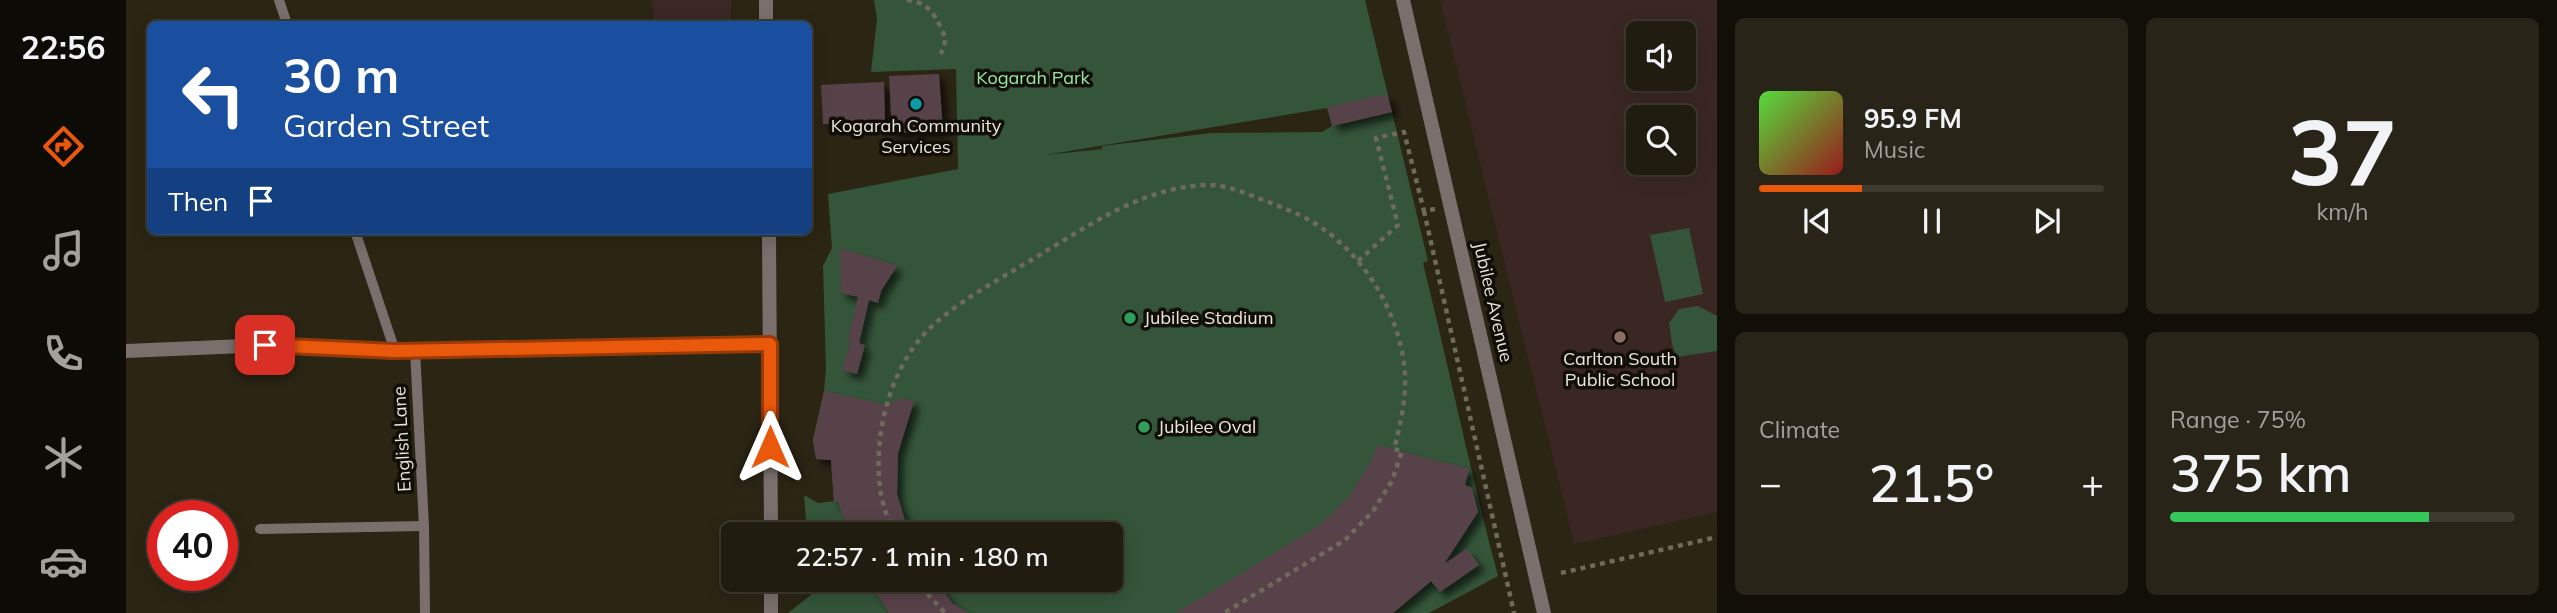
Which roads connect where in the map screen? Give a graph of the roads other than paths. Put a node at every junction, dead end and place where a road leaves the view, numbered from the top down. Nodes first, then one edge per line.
1 (278, 0) edge
2 (766, 0) edge
3 (1402, 0) edge
4 (286, 21) edge
5 (766, 21) edge
6 (356, 235) edge
7 (769, 235) edge
8 (770, 344) junction
9 (126, 351) edge
10 (395, 351) junction
11 (415, 351) junction
12 (771, 522) edge
13 (424, 526) junction
14 (260, 529) dead end
15 (771, 592) edge
16 (425, 613) edge
17 (771, 613) edge
18 (1544, 613) edge

1 - 4 lane
2 - 5 street
3 - 18 street, Jubilee Avenue
6 - 10 lane
7 - 8 street
8 - 11 street
8 - 12 street
9 - 10 street
10 - 11 street
11 - 13 lane, English Lane
13 - 14 lane
13 - 16 lane, English Lane
15 - 17 street

